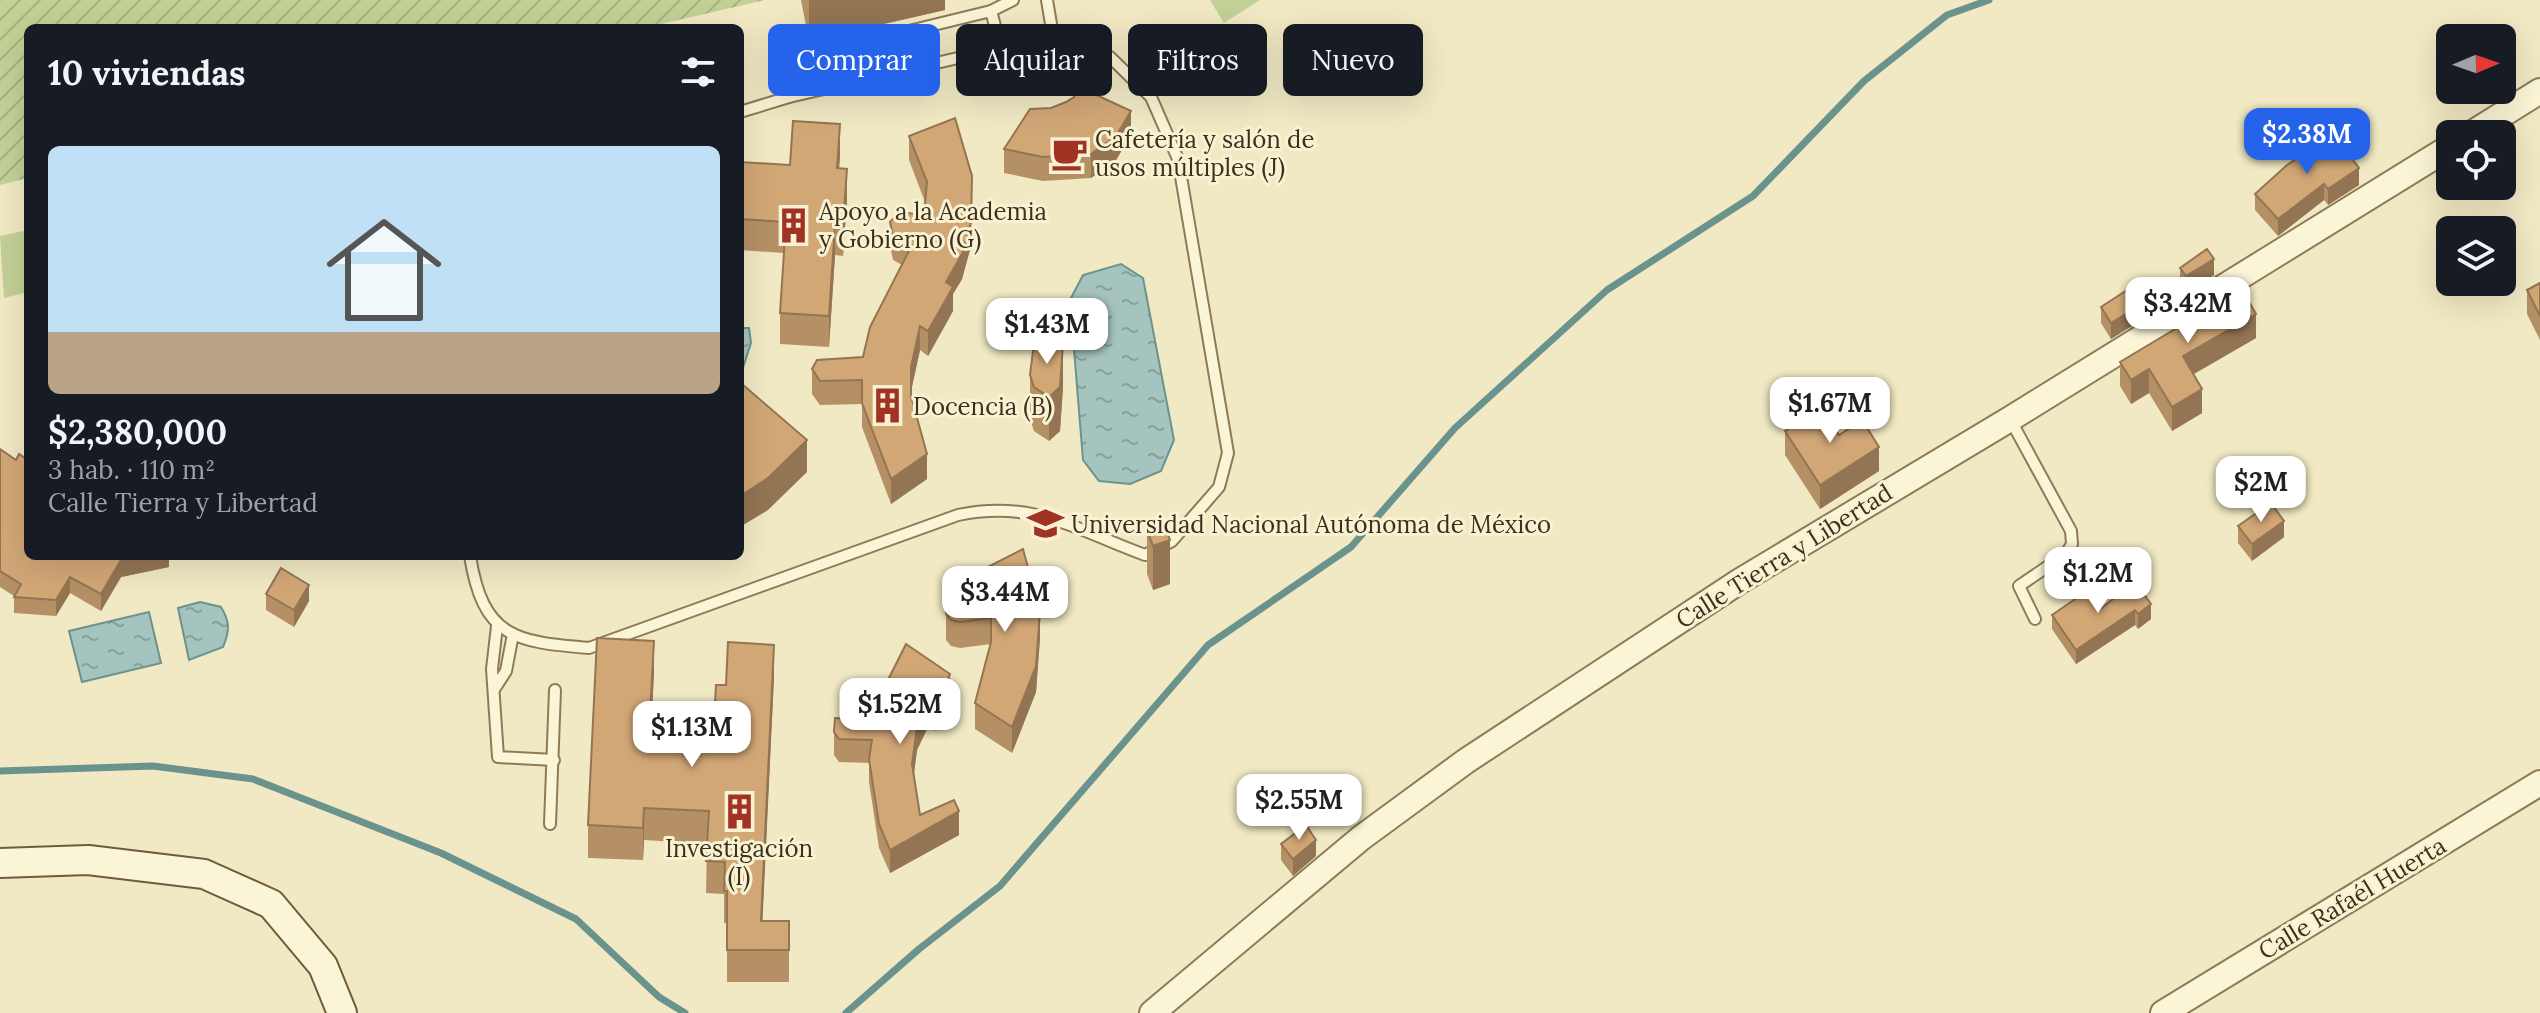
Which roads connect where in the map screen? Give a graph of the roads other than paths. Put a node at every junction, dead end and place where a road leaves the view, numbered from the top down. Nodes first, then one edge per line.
1 (1013, 0) edge
2 (1047, 0) edge
3 (991, 11) junction
4 (995, 24) edge
5 (1051, 24) edge
6 (956, 58) edge
7 (1112, 59) edge
8 (2540, 91) edge
9 (789, 97) junction
10 (744, 111) edge
11 (2493, 120) edge
12 (2436, 156) edge
13 (2010, 419) junction
14 (471, 560) edge
15 (2035, 619) dead end
16 (497, 626) junction
17 (513, 634) junction
18 (495, 688) junction
19 (555, 690) dead end
20 (554, 760) junction
21 (2540, 783) edge
22 (550, 824) dead end
23 (0, 863) edge
24 (0, 877) edge
25 (331, 1004) edge
26 (1152, 1013) edge
27 (2163, 1013) edge

1 - 3 lane
2 - 5 lane
3 - 4 lane
3 - 9 lane
6 - 9 lane
7 - 17 lane
8 - 11 street
9 - 10 lane
12 - 13 street, Calle Tierra y Libertad
13 - 15 lane
13 - 26 street, Calle Tierra y Libertad
14 - 16 lane
16 - 17 lane
16 - 18 lane
17 - 18 lane
18 - 20 lane
19 - 20 lane
20 - 22 lane
21 - 27 street, Calle Rafaél Huerta
23 - 25 main road
24 - 25 main road

